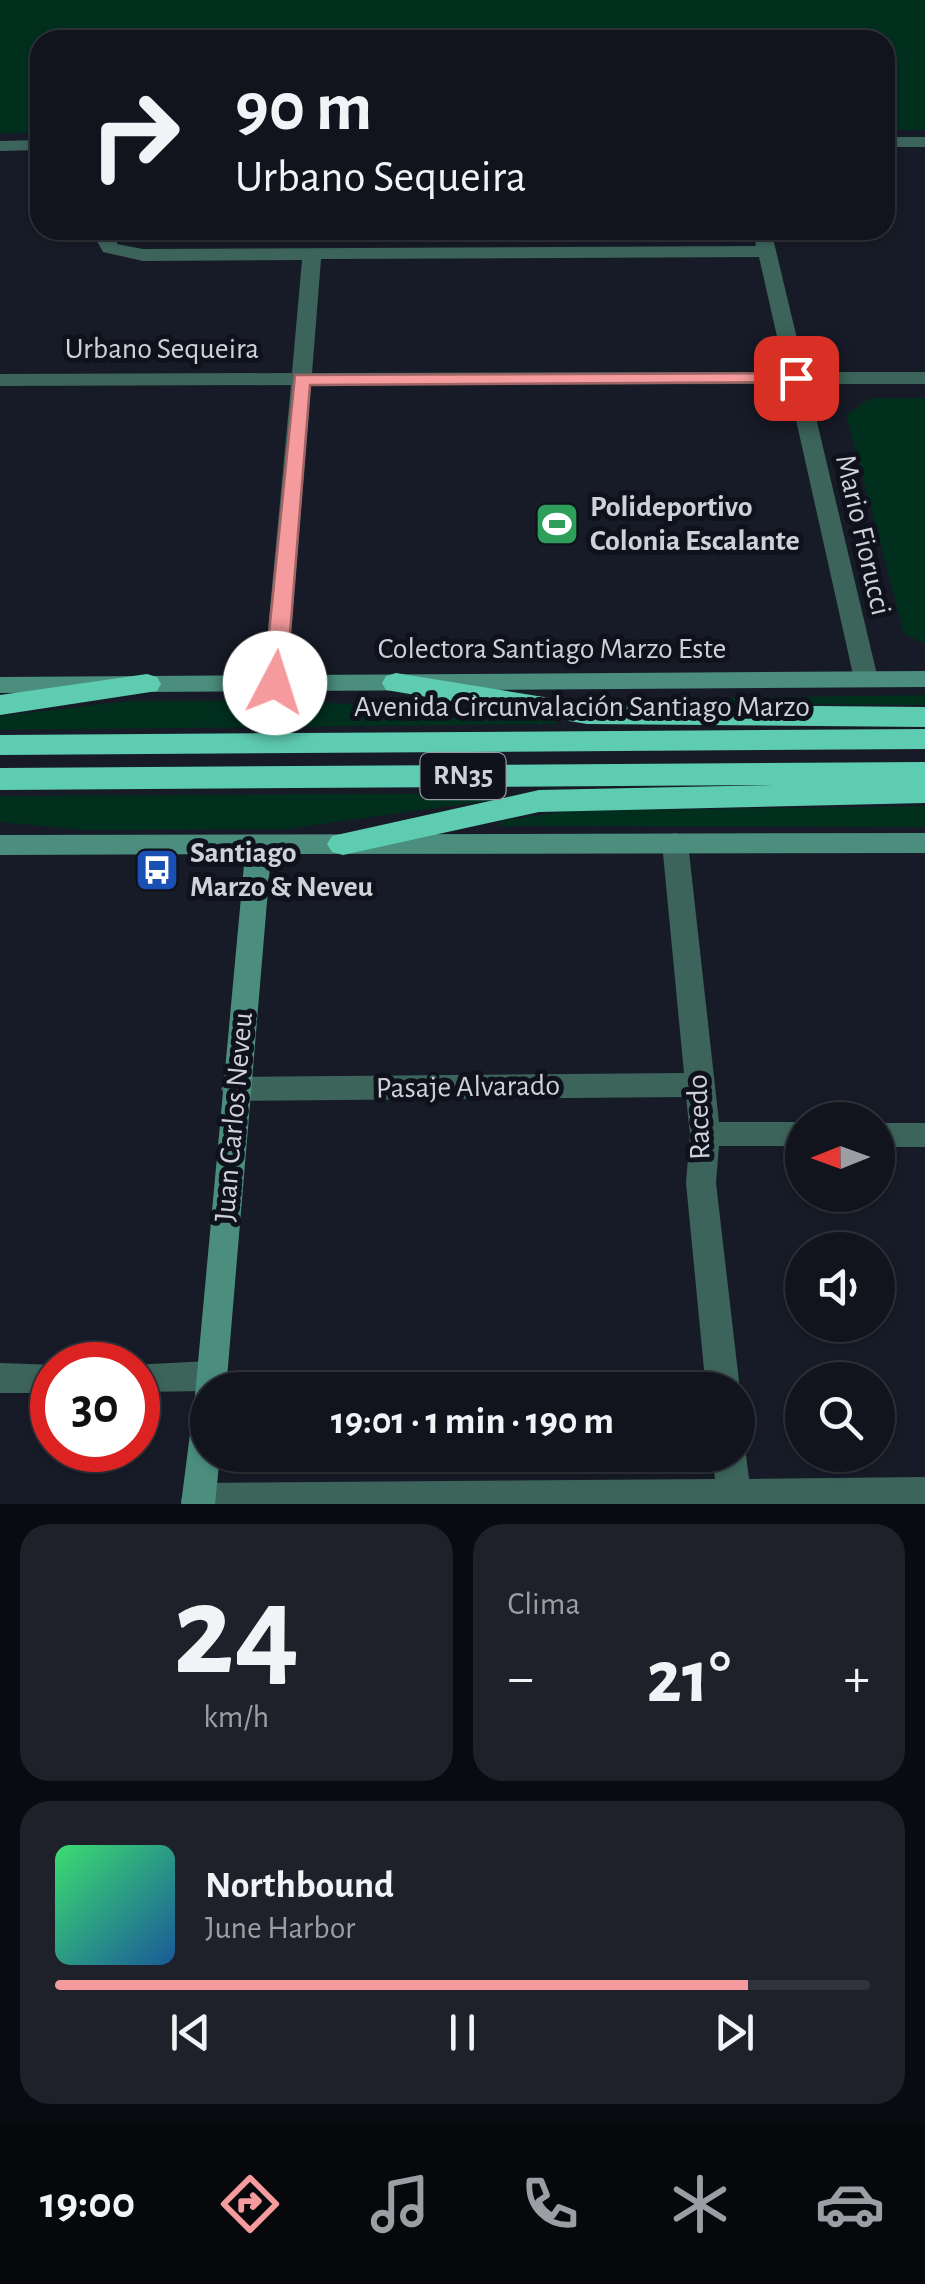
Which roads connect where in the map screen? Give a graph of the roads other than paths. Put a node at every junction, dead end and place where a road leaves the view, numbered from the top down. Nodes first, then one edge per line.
1 (895, 142) edge
2 (925, 142) edge
3 (0, 146) edge
4 (30, 146) edge
5 (107, 240) edge
6 (764, 240) edge
7 (312, 254) junction
8 (796, 378) junction
9 (925, 378) edge
10 (302, 379) junction
11 (0, 380) edge
12 (866, 679) junction
13 (925, 679) edge
14 (396, 682) junction
15 (275, 683) junction
16 (147, 684) junction
17 (0, 685) edge
18 (0, 705) edge
19 (925, 717) edge
20 (925, 740) edge
21 (0, 745) edge
22 (925, 772) edge
23 (0, 779) edge
24 (925, 792) edge
25 (675, 843) junction
26 (925, 843) edge
27 (0, 844) edge
28 (259, 844) junction
29 (343, 844) junction
30 (700, 1084) junction
31 (236, 1089) junction
32 (705, 1134) junction
33 (785, 1134) edge
34 (895, 1134) edge
35 (925, 1135) edge
36 (211, 1372) edge
37 (721, 1372) edge
38 (0, 1378) edge
39 (30, 1378) edge
40 (160, 1381) edge
41 (190, 1387) edge
42 (201, 1472) edge
43 (732, 1472) edge
44 (925, 1494) edge
45 (734, 1495) junction
46 (790, 1500) edge
47 (198, 1502) edge

1 - 2 street
3 - 4 street
5 - 7 street
6 - 7 street
6 - 8 street, Mario Fiorucci
7 - 10 street
8 - 9 street, Urbano Sequeira
8 - 10 street, Urbano Sequeira
8 - 12 street, Mario Fiorucci
10 - 11 street, Urbano Sequeira
10 - 15 street
12 - 13 main road, Colectora Santiago Marzo Este
12 - 14 main road, Colectora Santiago Marzo Este
14 - 15 main road, Colectora Santiago Marzo Este
14 - 19 highway
15 - 16 main road, Colectora Santiago Marzo Este
16 - 17 main road, Colectora Santiago Marzo Este
16 - 18 highway
20 - 21 highway, Avenida Circunvalación Santiago Marzo / RN35
22 - 23 highway, RN35
24 - 29 highway
25 - 26 main road
25 - 29 main road
25 - 30 street, Racedo
27 - 28 main road
28 - 29 main road
28 - 31 main road, Juan Carlos Neveu
30 - 31 street, Pasaje Alvarado
30 - 32 street, Racedo
31 - 36 main road, Juan Carlos Neveu
32 - 33 street
32 - 37 street, Racedo
34 - 35 street
38 - 39 street
40 - 41 street
42 - 47 main road, Juan Carlos Neveu
43 - 45 street
44 - 46 street
45 - 46 street
45 - 47 street

